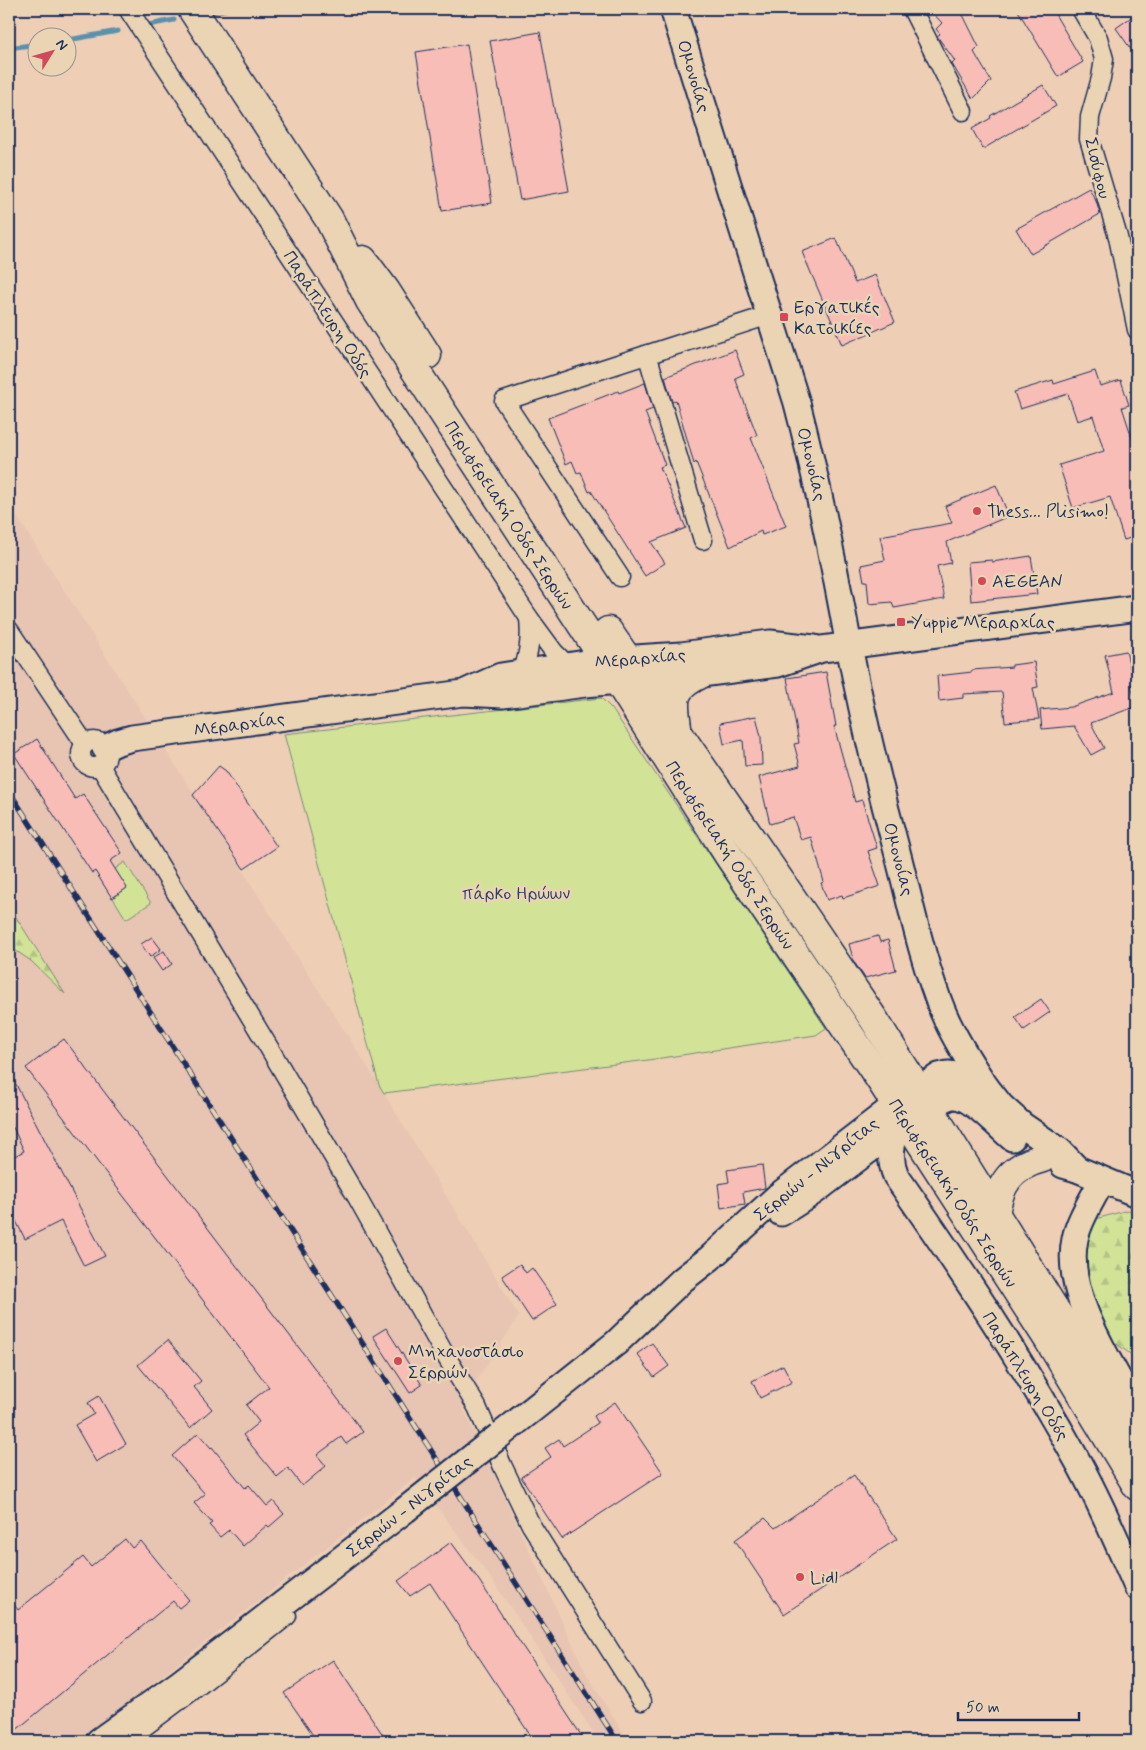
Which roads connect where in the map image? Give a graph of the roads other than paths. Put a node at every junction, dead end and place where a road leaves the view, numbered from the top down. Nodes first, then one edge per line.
1 (128, 9) edge
2 (192, 9) edge
3 (673, 9) edge
4 (912, 9) edge
5 (1082, 9) edge
6 (963, 110) dead end
7 (769, 315) junction
8 (1137, 325) edge
9 (647, 354) junction
10 (703, 540) dead end
11 (620, 577) dead end
12 (1137, 608) edge
13 (529, 618) junction
14 (9, 630) edge
15 (849, 645) junction
16 (822, 649) junction
17 (568, 666) junction
18 (622, 670) junction
19 (522, 673) junction
20 (701, 674) junction
21 (463, 693) junction
22 (678, 734) junction
23 (97, 752) junction
24 (986, 1087) junction
25 (909, 1111) junction
26 (1043, 1158) junction
27 (847, 1167) junction
28 (1078, 1169) junction
29 (896, 1176) junction
30 (1102, 1180) junction
31 (1137, 1194) edge
32 (995, 1215) junction
33 (710, 1258) junction
34 (1137, 1413) edge
35 (1137, 1453) edge
36 (1137, 1486) edge
37 (432, 1503) dead end
38 (1137, 1587) edge
39 (642, 1701) dead end
40 (99, 1741) edge
41 (125, 1741) edge

1 - 13 street, Παράπλευρη Οδός
2 - 18 main road, Περιφερειακή Οδός Σερρών
3 - 7 main road, Ομονοίας
4 - 6 street
5 - 8 street, Σισύφου
7 - 9 street
7 - 15 main road, Ομονοίας
9 - 10 street
9 - 11 street
12 - 15 main road, Μεραρχίας
13 - 17 street, Παράπλευρη Οδός
13 - 19 street
14 - 23 street
15 - 16 main road, Μεραρχίας
15 - 24 main road, Ομονοίας
16 - 18 main road, Μεραρχίας
16 - 20 main road, Μεραρχίας
17 - 18 main road, Μεραρχίας
17 - 19 main road, Μεραρχίας
18 - 20 main road, Μεραρχίας
18 - 21 main road, Μεραρχίας
18 - 22 main road, Περιφερειακή Οδός Σερρών
18 - 25 main road, Περιφερειακή Οδός Σερρών
19 - 21 main road, Μεραρχίας
20 - 22 main road
21 - 23 main road, Μεραρχίας
22 - 25 main road, Περιφερειακή Οδός Σερρών
23 - 39 street
24 - 25 main road, Σερρών - Νιγρίτας
24 - 28 main road, Σερρών - Νιγρίτας
25 - 26 main road, Σερρών - Νιγρίτας
25 - 27 main road, Σερρών - Νιγρίτας
25 - 29 main road
25 - 32 main road, Περιφερειακή Οδός Σερρών
25 - 33 main road, Σερρών - Νιγρίτας
25 - 36 main road, Περιφερειακή Οδός Σερρών
26 - 28 main road, Σερρών - Νιγρίτας
26 - 32 main road
27 - 29 main road
27 - 33 main road, Σερρών - Νιγρίτας
28 - 30 main road
29 - 38 main road, Παράπλευρη Οδός
30 - 31 main road
30 - 34 main road
32 - 35 main road, Περιφερειακή Οδός Σερρών
33 - 40 main road, Σερρών - Νιγρίτας, bridge
37 - 41 street

